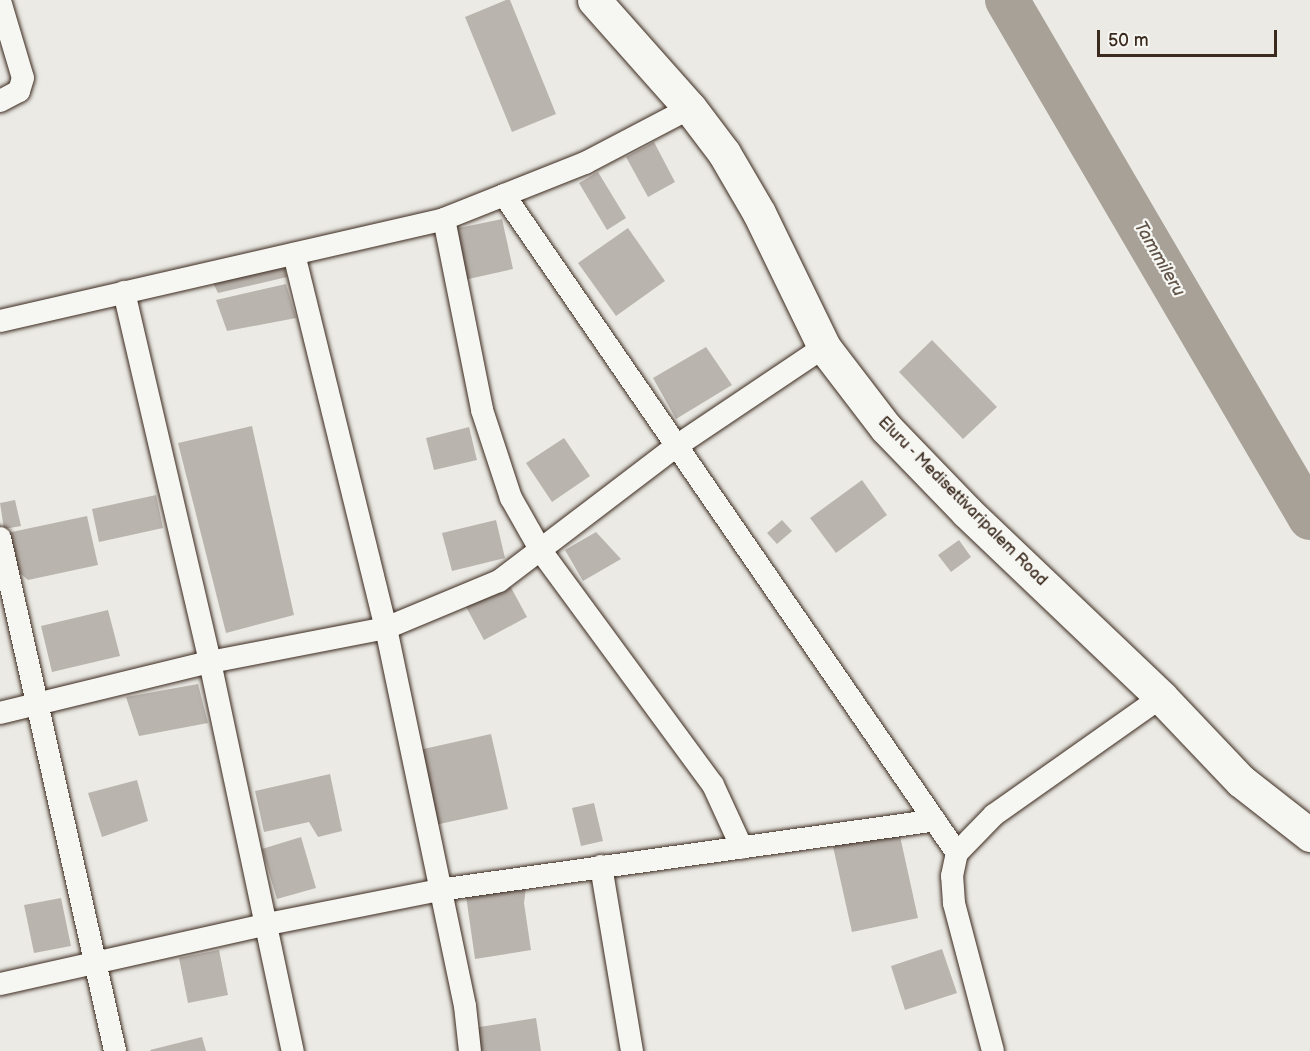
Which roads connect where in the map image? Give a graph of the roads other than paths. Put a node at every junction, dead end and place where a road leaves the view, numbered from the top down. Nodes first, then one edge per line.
1 (594, 0) edge
2 (0, 1) edge
3 (0, 100) edge
4 (690, 108) junction
5 (504, 195) junction
6 (444, 219) junction
7 (294, 254) junction
8 (124, 292) junction
9 (0, 321) edge
10 (824, 347) junction
11 (675, 447) junction
12 (0, 538) edge
13 (541, 551) junction
14 (386, 628) junction
15 (210, 662) junction
16 (1161, 697) junction
17 (37, 704) junction
18 (0, 713) edge
19 (934, 820) junction
20 (1310, 835) edge
21 (742, 848) junction
22 (957, 853) junction
23 (601, 866) junction
24 (439, 890) junction
25 (268, 924) junction
26 (94, 963) junction
27 (0, 984) edge
28 (985, 1050) edge
29 (115, 1051) edge
30 (293, 1051) edge
31 (470, 1051) edge
32 (632, 1051) edge

1 - 4 main road, Eluru - Medisettivaripalem Road
2 - 3 street
4 - 5 street
4 - 10 main road, Eluru - Medisettivaripalem Road
5 - 6 street
5 - 11 street
6 - 7 street
6 - 13 street
7 - 8 street
7 - 14 street
8 - 9 street
8 - 15 street
10 - 11 street
10 - 16 main road, Eluru - Medisettivaripalem Road
11 - 13 street
11 - 19 street
12 - 17 street
13 - 14 street
13 - 21 street
14 - 15 street
14 - 24 street
15 - 17 street
15 - 25 street
16 - 20 main road, Eluru - Medisettivaripalem Road
16 - 22 street
17 - 18 street
17 - 26 street
19 - 21 street
19 - 22 street
21 - 23 street
22 - 28 street
23 - 24 street
23 - 32 street
24 - 25 street
24 - 31 street
25 - 26 street
25 - 30 street
26 - 27 street
26 - 29 street

